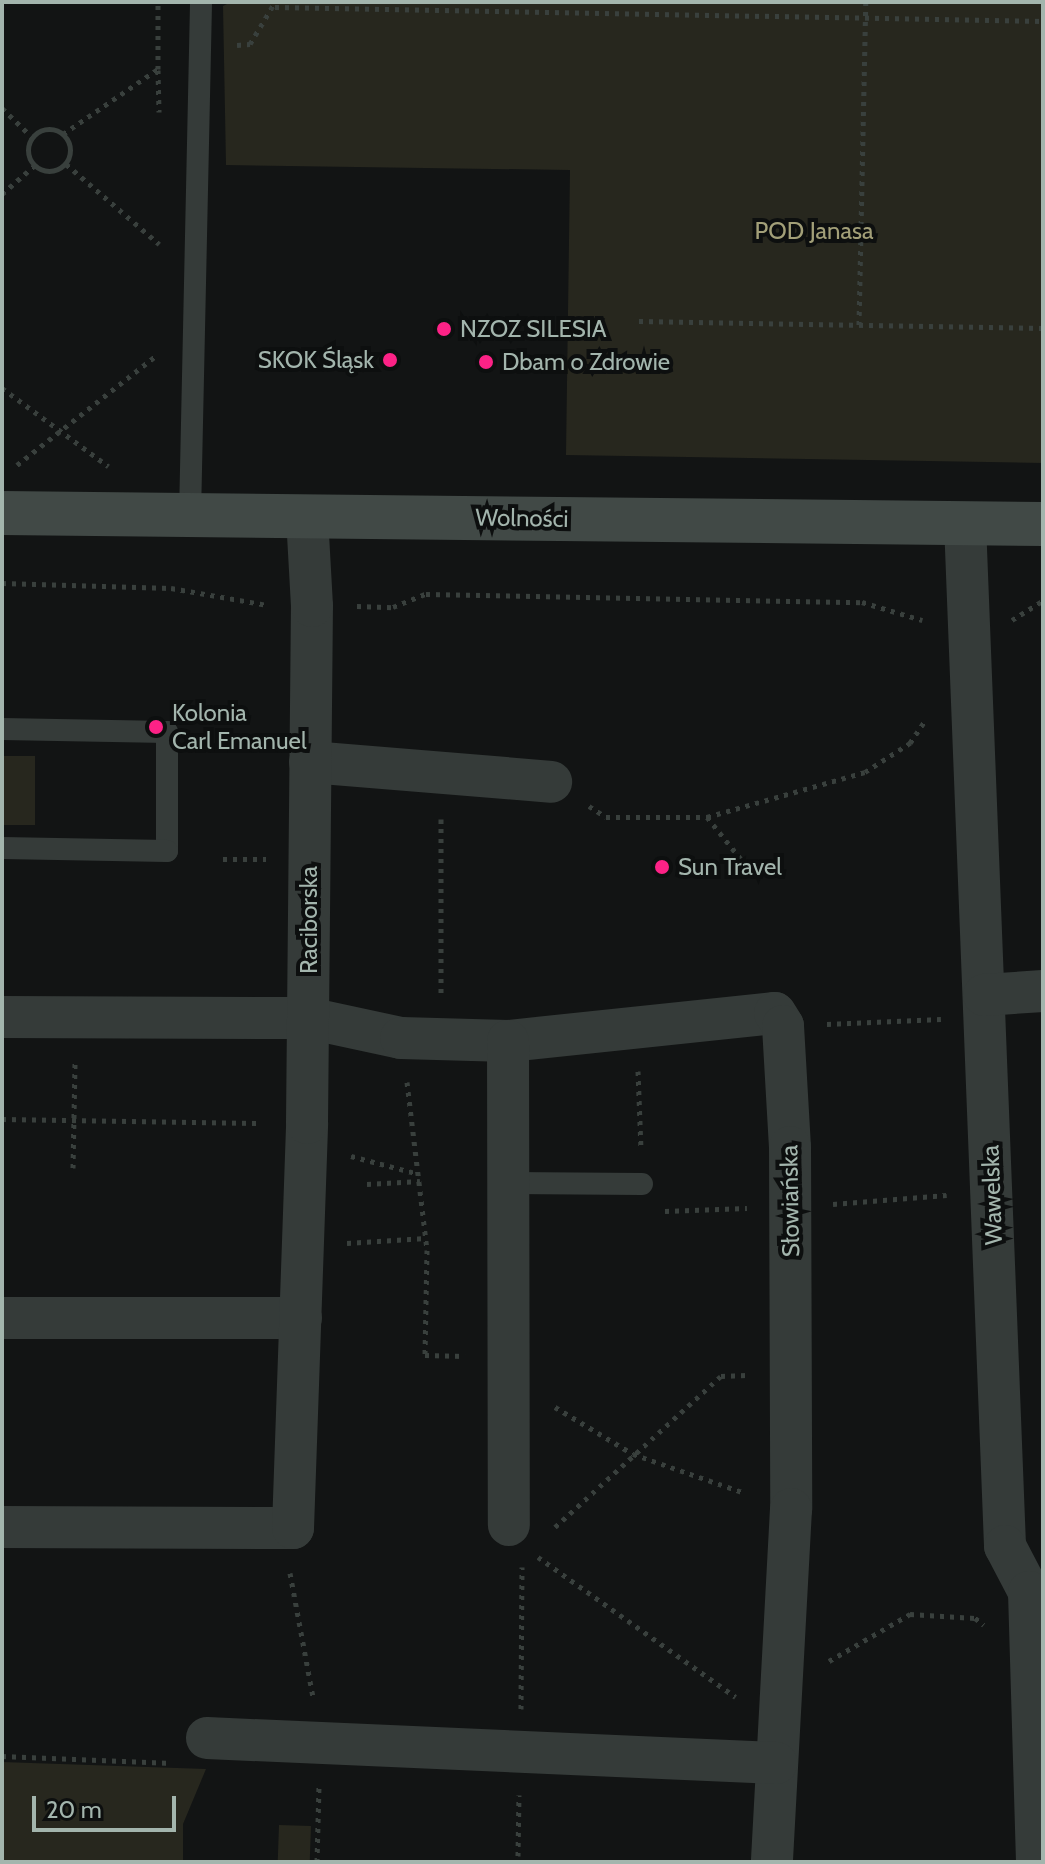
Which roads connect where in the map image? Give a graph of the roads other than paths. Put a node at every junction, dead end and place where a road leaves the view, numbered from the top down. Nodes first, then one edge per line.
1 (201, 2) edge
2 (2, 513) edge
3 (190, 516) junction
4 (307, 516) junction
5 (965, 523) junction
6 (1043, 524) edge
7 (2, 729) edge
8 (310, 762) junction
9 (551, 782) road end
10 (2, 848) edge
11 (1043, 991) edge
12 (985, 1006) junction
13 (2, 1017) edge
14 (308, 1018) junction
15 (508, 1041) junction
16 (510, 1183) junction
17 (642, 1184) road end
18 (2, 1318) edge
19 (301, 1318) junction
20 (2, 1527) edge
21 (520, 1542) road end
22 (1036, 1592) edge
23 (207, 1738) dead end
24 (778, 1745) junction
25 (772, 1862) edge
26 (1037, 1862) edge

1 - 3 lane
2 - 3 street, Wolności
3 - 4 street, Wolności
4 - 5 street, Wolności
4 - 8 street, Raciborska
5 - 6 street, Wolności
5 - 12 street, Wawelska
7 - 10 lane
8 - 9 street
8 - 14 street, Raciborska
11 - 12 street
12 - 22 street, Wawelska
13 - 14 street
14 - 15 street, Słowiańska
14 - 19 street, Raciborska
15 - 16 street
15 - 24 street, Słowiańska
16 - 17 lane
16 - 21 street
18 - 19 street
19 - 20 street, Raciborska
22 - 26 street, Wawelska
23 - 24 street
24 - 25 street, Słowiańska

